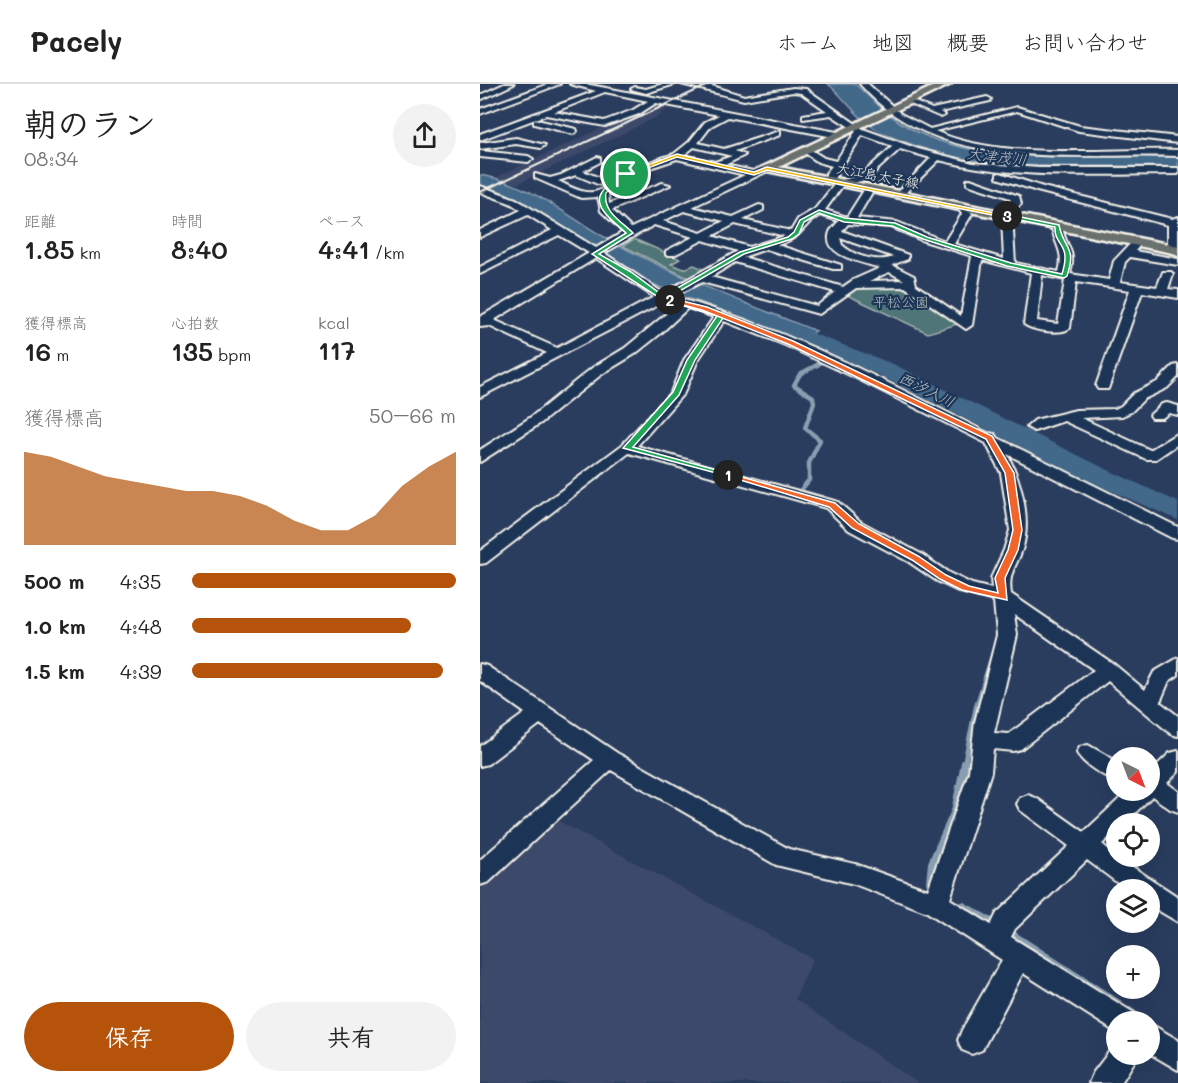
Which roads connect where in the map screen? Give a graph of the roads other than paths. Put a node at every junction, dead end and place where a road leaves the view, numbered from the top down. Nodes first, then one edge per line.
1 (510, 84) edge
2 (556, 84) edge
3 (574, 84) edge
4 (641, 84) edge
5 (671, 84) edge
6 (685, 84) edge
7 (764, 84) edge
8 (864, 84) edge
9 (937, 84) edge
10 (946, 84) edge
11 (709, 86) edge
12 (604, 87) edge
13 (631, 88) junction
14 (793, 90) junction
15 (929, 92) junction
16 (620, 93) junction
17 (811, 95) junction
18 (738, 96) junction
19 (640, 97) junction
20 (480, 98) edge
21 (987, 99) dead end
22 (655, 100) junction
23 (789, 100) dead end
24 (606, 102) dead end
25 (909, 102) junction
26 (583, 103) junction
27 (627, 103) dead end
28 (669, 103) junction
29 (640, 108) junction
30 (695, 108) junction
31 (751, 108) dead end
32 (893, 110) junction
33 (932, 111) junction
34 (480, 112) edge
35 (832, 112) junction
36 (546, 113) junction
37 (617, 113) dead end
38 (730, 115) junction
39 (806, 117) dead end
40 (527, 120) junction
41 (745, 121) junction
42 (959, 123) junction
43 (912, 124) junction
44 (735, 127) dead end
45 (858, 128) junction
46 (934, 129) junction
47 (1117, 133) junction
48 (839, 135) junction
49 (563, 136) dead end
50 (480, 137) edge
51 (779, 139) junction
52 (803, 139) junction
53 (953, 140) junction
54 (1178, 140) edge
55 (553, 141) dead end
56 (692, 144) junction
57 (541, 145) junction
58 (480, 146) edge
59 (898, 146) junction
60 (726, 151) junction
61 (1087, 151) junction
62 (1178, 153) edge
63 (480, 154) edge
64 (677, 156) junction
65 (936, 158) junction
66 (597, 160) dead end
67 (836, 164) junction
68 (716, 165) junction
69 (973, 166) junction
70 (767, 168) junction
71 (1131, 170) junction
72 (576, 171) junction
73 (985, 171) junction
74 (1178, 171) edge
75 (754, 174) junction
76 (538, 176) dead end
77 (549, 181) junction
78 (1178, 181) edge
79 (834, 182) junction
80 (664, 185) dead end
81 (610, 186) junction
82 (480, 189) edge
83 (869, 189) junction
84 (652, 190) junction
85 (901, 194) junction
86 (500, 195) junction
87 (1071, 196) junction
88 (480, 203) edge
89 (682, 208) junction
90 (759, 208) dead end
91 (953, 208) junction
92 (605, 209) junction
93 (528, 211) junction
94 (819, 211) junction
95 (1004, 215) junction
96 (847, 220) junction
97 (734, 221) junction
98 (654, 222) junction
99 (1176, 222) edge
100 (1057, 226) junction
101 (558, 231) junction
102 (836, 232) junction
103 (630, 233) junction
104 (480, 234) edge
105 (794, 235) junction
106 (703, 237) junction
107 (1139, 242) junction
108 (948, 244) junction
109 (768, 246) junction
110 (837, 247) junction
111 (1176, 247) edge
112 (750, 251) junction
113 (670, 253) dead end
114 (978, 253) junction
115 (1128, 253) junction
116 (595, 254) junction
117 (733, 258) junction
118 (812, 260) junction
119 (1178, 262) edge
120 (1010, 265) junction
121 (837, 267) dead end
122 (886, 267) junction
123 (1036, 270) junction
124 (480, 271) edge
125 (1167, 273) dead end
126 (1068, 277) junction
127 (701, 278) junction
128 (910, 283) junction
129 (1114, 284) junction
130 (848, 288) junction
131 (1137, 288) junction
132 (1161, 292) junction
133 (1178, 294) edge
134 (663, 298) junction
135 (686, 303) junction
136 (721, 315) junction
137 (481, 321) edge
138 (619, 321) junction
139 (656, 331) junction
140 (558, 353) junction
141 (1178, 369) edge
142 (1103, 386) dead end
143 (480, 393) edge
144 (1178, 411) edge
145 (1157, 415) dead end
146 (1066, 417) junction
147 (1034, 427) dead end
148 (1096, 431) junction
149 (990, 437) junction
150 (1178, 437) edge
151 (1082, 440) dead end
152 (627, 448) junction
153 (480, 457) edge
154 (1178, 534) edge
155 (480, 559) edge
156 (1004, 598) junction
157 (1178, 665) edge
158 (1108, 670) junction
159 (480, 671) edge
160 (1149, 704) junction
161 (540, 713) junction
162 (1178, 728) edge
163 (983, 740) junction
164 (1088, 753) dead end
165 (480, 758) edge
166 (609, 759) junction
167 (1178, 759) edge
168 (1106, 765) edge
169 (1160, 775) edge
170 (1160, 795) edge
171 (1132, 801) edge
172 (1178, 803) edge
173 (1028, 804) dead end
174 (1085, 846) junction
175 (480, 875) edge
176 (1132, 879) edge
177 (1160, 898) edge
178 (936, 904) junction
179 (1178, 911) edge
180 (1001, 931) junction
181 (1019, 955) junction
182 (1107, 1011) edge
183 (972, 1040) dead end
184 (1160, 1044) edge
185 (1178, 1056) edge
186 (1117, 1065) edge
187 (1103, 1083) edge

1 - 20 street
2 - 34 street
3 - 12 street
4 - 13 street
5 - 13 street
6 - 11 street
7 - 14 street
8 - 32 street
9 - 15 main road
10 - 15 main road, 大江島太子線
11 - 18 street
11 - 28 street
11 - 28 street
12 - 16 street
12 - 26 street
13 - 16 street
14 - 17 street
14 - 18 street
15 - 25 main road, 大江島太子線
16 - 19 street
17 - 23 street
17 - 35 street
18 - 30 street
19 - 22 street
19 - 27 street
21 - 33 street
22 - 28 street
22 - 29 street
24 - 26 street
25 - 32 main road, 大江島太子線
25 - 33 street
26 - 36 street
28 - 30 street
29 - 36 street
29 - 37 street
30 - 38 street
31 - 38 street
32 - 43 street
32 - 45 main road, 大江島太子線
33 - 42 street
35 - 39 street
35 - 45 street
36 - 40 street
38 - 41 street
38 - 56 street
40 - 49 street
40 - 50 street
41 - 44 street
41 - 51 street
41 - 52 street
42 - 46 street
42 - 47 street
43 - 46 street
43 - 53 street
45 - 48 main road, 大江島太子線
45 - 59 street
45 - 67 street
46 - 53 street
47 - 54 street
47 - 61 street
48 - 52 main road, 大江島太子線
48 - 52 street
51 - 52 street
51 - 60 street
52 - 67 street
52 - 70 main road, 大江島太子線
53 - 61 street
55 - 57 street
56 - 60 street
56 - 64 street
57 - 58 street
57 - 63 street
59 - 65 street
59 - 79 street
60 - 68 street
61 - 62 street
64 - 68 street
64 - 81 street
65 - 69 street
65 - 85 street
66 - 72 street
67 - 79 street
68 - 75 street
69 - 71 street
69 - 73 street
70 - 75 street
70 - 79 main road, 大江島太子線
71 - 74 street
71 - 78 street
72 - 77 street
72 - 81 street
73 - 87 street
73 - 95 street
75 - 89 street
76 - 77 street
77 - 81 street
79 - 83 main road, 大江島太子線
79 - 94 street
80 - 84 street
81 - 84 street
81 - 92 street
82 - 86 street
83 - 85 main road, 大江島太子線
83 - 96 street
84 - 92 street
85 - 91 main road, 大江島太子線
86 - 88 street
86 - 93 street
87 - 99 street
87 - 111 street
89 - 97 street
89 - 98 street
90 - 97 street
91 - 95 main road, 大江島太子線
91 - 108 street
92 - 103 street
93 - 101 street
93 - 104 street
94 - 96 street
94 - 105 street
95 - 100 main road, 大江島太子線
95 - 120 street
96 - 102 street
96 - 108 street
97 - 105 street
97 - 106 street
98 - 103 street
98 - 106 street
99 - 111 street
100 - 107 main road, 大江島太子線
100 - 126 street
101 - 116 street
101 - 124 street
102 - 110 street
102 - 122 street
103 - 116 street
105 - 109 street
106 - 112 street
106 - 113 street
107 - 111 main road, 大江島太子線
107 - 115 street
108 - 114 street
109 - 112 street
109 - 118 street
110 - 118 street
110 - 122 street
112 - 117 street
114 - 120 street
114 - 128 street
115 - 119 street
115 - 129 street
116 - 134 street
116 - 137 street
117 - 127 street
117 - 130 street
118 - 121 street
120 - 123 street
122 - 128 street
122 - 130 street
123 - 126 street
123 - 126 street
125 - 132 street
126 - 129 street
127 - 130 street
127 - 134 street
128 - 130 street
129 - 131 street
131 - 132 street
131 - 142 street
132 - 133 street
134 - 135 street
134 - 138 street
135 - 136 street
135 - 139 street
136 - 149 street
136 - 152 street
137 - 140 street
138 - 139 street
138 - 140 street
139 - 153 street
140 - 143 street
141 - 146 street
144 - 145 street
146 - 147 street
146 - 148 street
148 - 150 street
148 - 151 street
149 - 154 street
149 - 156 street
152 - 155 street
152 - 156 street
156 - 158 street
156 - 163 street
157 - 160 street
158 - 160 street
158 - 163 street
159 - 161 street
160 - 162 street
161 - 165 street
161 - 166 street
163 - 178 street
164 - 168 street
166 - 175 street
166 - 178 street
167 - 169 street
170 - 172 street
171 - 174 street
173 - 174 street
174 - 176 street
174 - 180 street
177 - 179 street
178 - 180 street
180 - 181 street
181 - 182 street
181 - 183 street
184 - 185 street
186 - 187 street

